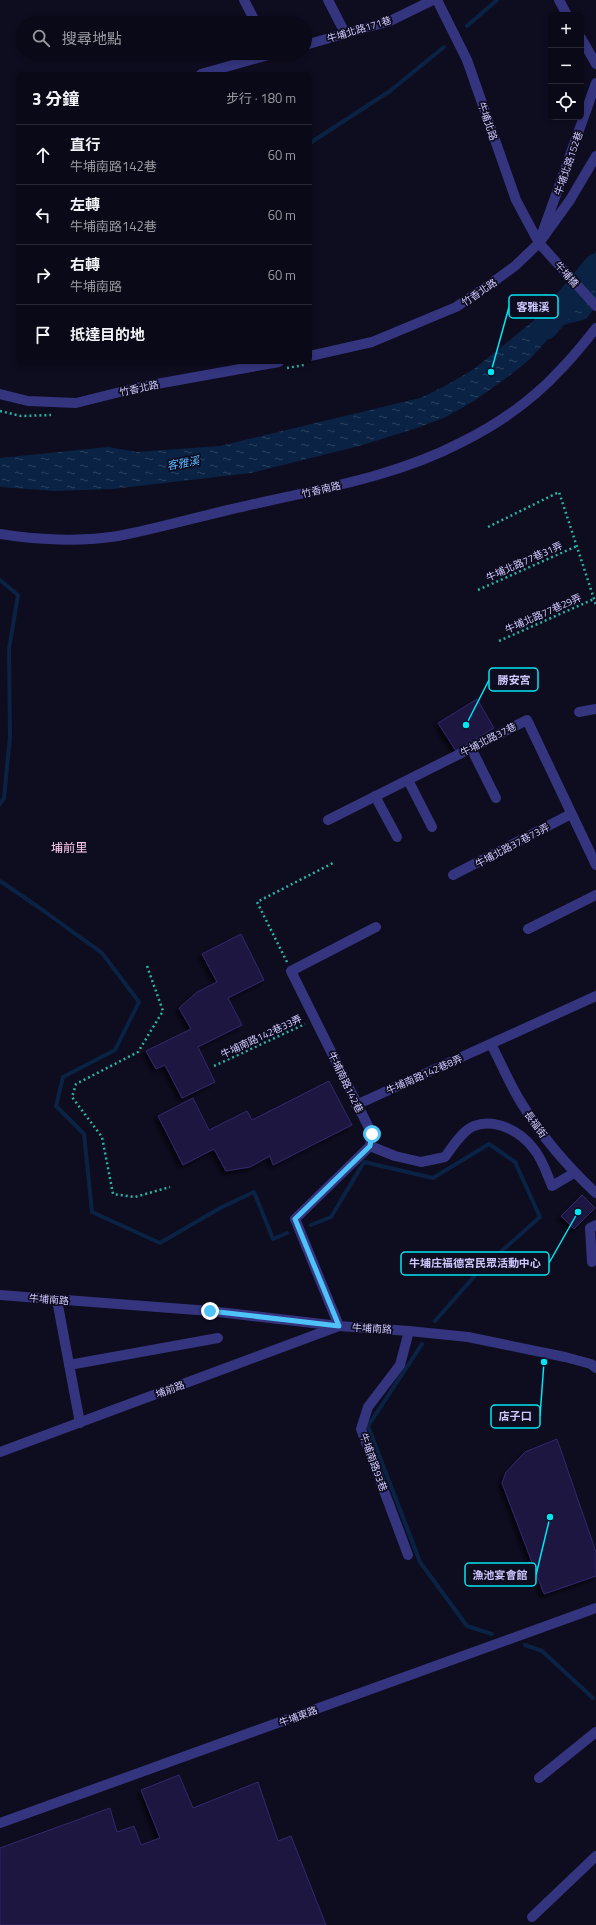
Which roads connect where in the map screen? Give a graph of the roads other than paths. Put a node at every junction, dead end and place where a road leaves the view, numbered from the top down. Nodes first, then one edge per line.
1 (244, 0) edge
2 (328, 0) edge
3 (433, 0) edge
4 (437, 0) edge
5 (559, 0) edge
6 (566, 12) edge
7 (252, 16) edge
8 (345, 33) junction
9 (312, 43) edge
10 (584, 43) edge
11 (250, 60) edge
12 (596, 64) edge
13 (208, 72) edge
14 (596, 83) edge
15 (596, 156) edge
16 (539, 243) junction
17 (596, 306) edge
18 (596, 328) edge
19 (312, 356) edge
20 (268, 364) edge
21 (0, 394) edge
22 (0, 534) edge
23 (596, 709) edge
24 (579, 712) dead end
25 (471, 748) junction
26 (408, 780) junction
27 (375, 796) junction
28 (496, 798) dead end
29 (571, 814) junction
30 (328, 820) dead end
31 (432, 827) dead end
32 (397, 837) dead end
33 (596, 865) edge
34 (453, 876) dead end
35 (596, 895) edge
36 (376, 927) dead end
37 (528, 929) dead end
38 (596, 996) edge
39 (491, 1044) junction
40 (356, 1105) junction
41 (370, 1146) junction
42 (574, 1172) junction
43 (596, 1193) edge
44 (596, 1225) edge
45 (592, 1262) dead end
46 (0, 1295) edge
47 (57, 1300) junction
48 (339, 1326) junction
49 (409, 1331) junction
50 (218, 1338) dead end
51 (594, 1364) edge
52 (69, 1365) junction
53 (80, 1423) junction
54 (0, 1452) edge
55 (408, 1555) dead end
56 (596, 1608) edge
57 (596, 1732) edge
58 (539, 1778) dead end
59 (0, 1823) edge
60 (596, 1856) edge
61 (532, 1917) dead end

1 - 7 street
2 - 8 street
3 - 8 street, 牛埔北路171巷
4 - 16 street, 牛埔北路
5 - 6 street
8 - 9 street, 牛埔北路171巷
10 - 12 street
11 - 13 street
14 - 16 street, 牛埔北路152巷
15 - 16 street, 竹香北路
16 - 17 street, 牛埔橋
16 - 19 street, 竹香北路
18 - 22 street, 竹香南路
20 - 21 street, 竹香北路
23 - 24 street
25 - 26 street, 牛埔北路37巷
25 - 28 street
25 - 29 street, 牛埔北路37巷
26 - 27 street, 牛埔北路37巷
26 - 31 street
27 - 30 street, 牛埔北路37巷
27 - 32 street
29 - 33 street, 牛埔北路37巷
29 - 34 street, 牛埔北路37巷73弄
35 - 37 street
36 - 40 street, 牛埔南路142巷
38 - 39 street
39 - 40 street, 牛埔南路142巷8弄
39 - 42 street, 長福街
40 - 41 street, 牛埔南路142巷
41 - 42 street
41 - 48 street
42 - 43 street, 長福街
44 - 45 street
46 - 47 street, 牛埔南路
47 - 48 street, 牛埔南路
47 - 52 street
48 - 49 street, 牛埔南路
48 - 53 street, 埔前路
49 - 51 street, 牛埔南路
49 - 55 street, 牛埔南路93巷
50 - 52 street
52 - 53 street
53 - 54 street, 埔前路
56 - 59 street, 牛埔東路
57 - 58 street
60 - 61 street

